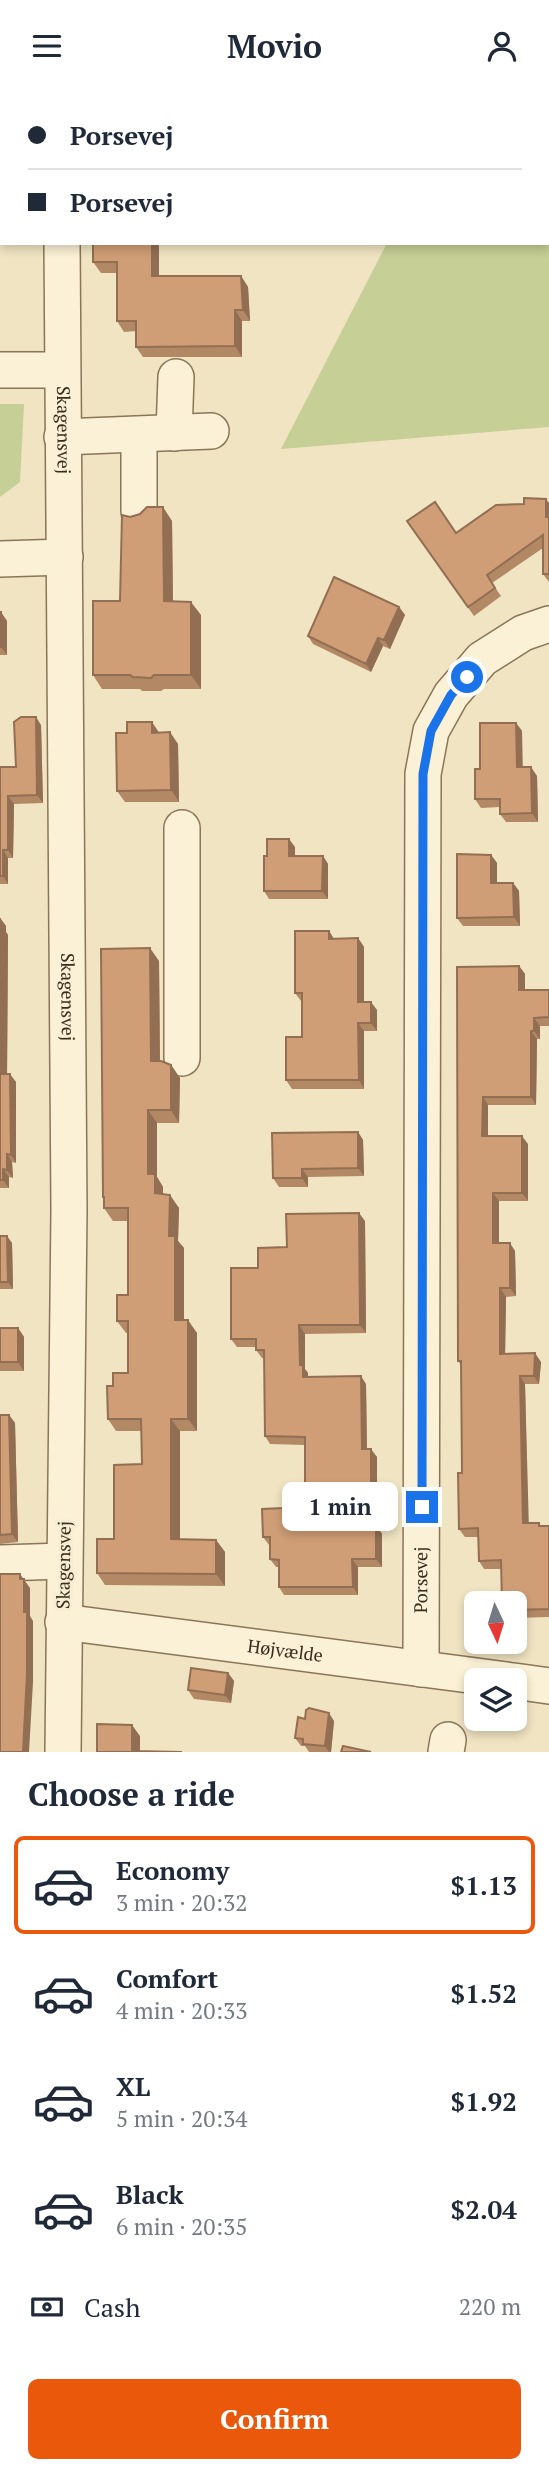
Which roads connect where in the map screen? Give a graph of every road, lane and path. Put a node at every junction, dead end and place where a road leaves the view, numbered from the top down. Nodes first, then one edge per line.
1 (62, 245) edge
2 (0, 370) edge
3 (62, 370) junction
4 (176, 377) dead end
5 (211, 431) dead end
6 (174, 433) junction
7 (139, 435) junction
8 (62, 437) junction
9 (139, 511) edge
10 (65, 557) junction
11 (0, 559) edge
12 (549, 624) edge
13 (181, 828) dead end
14 (182, 1058) dead end
15 (64, 1561) junction
16 (0, 1563) edge
17 (63, 1622) junction
18 (421, 1669) junction
19 (464, 1674) edge
20 (527, 1682) edge
21 (549, 1685) edge
22 (63, 1752) edge

1 - 3 street, Skagensvej
2 - 3 street
3 - 8 street, Skagensvej
4 - 6 street
5 - 6 street
6 - 7 street
7 - 8 street
7 - 9 street
8 - 10 street, Skagensvej
10 - 11 street
10 - 15 street, Skagensvej
12 - 18 street, Porsevej
13 - 14 street
15 - 16 street
15 - 17 street, Skagensvej
17 - 18 street, Højvælde
17 - 22 street, Skagensvej
18 - 19 street, Højvælde
20 - 21 street

